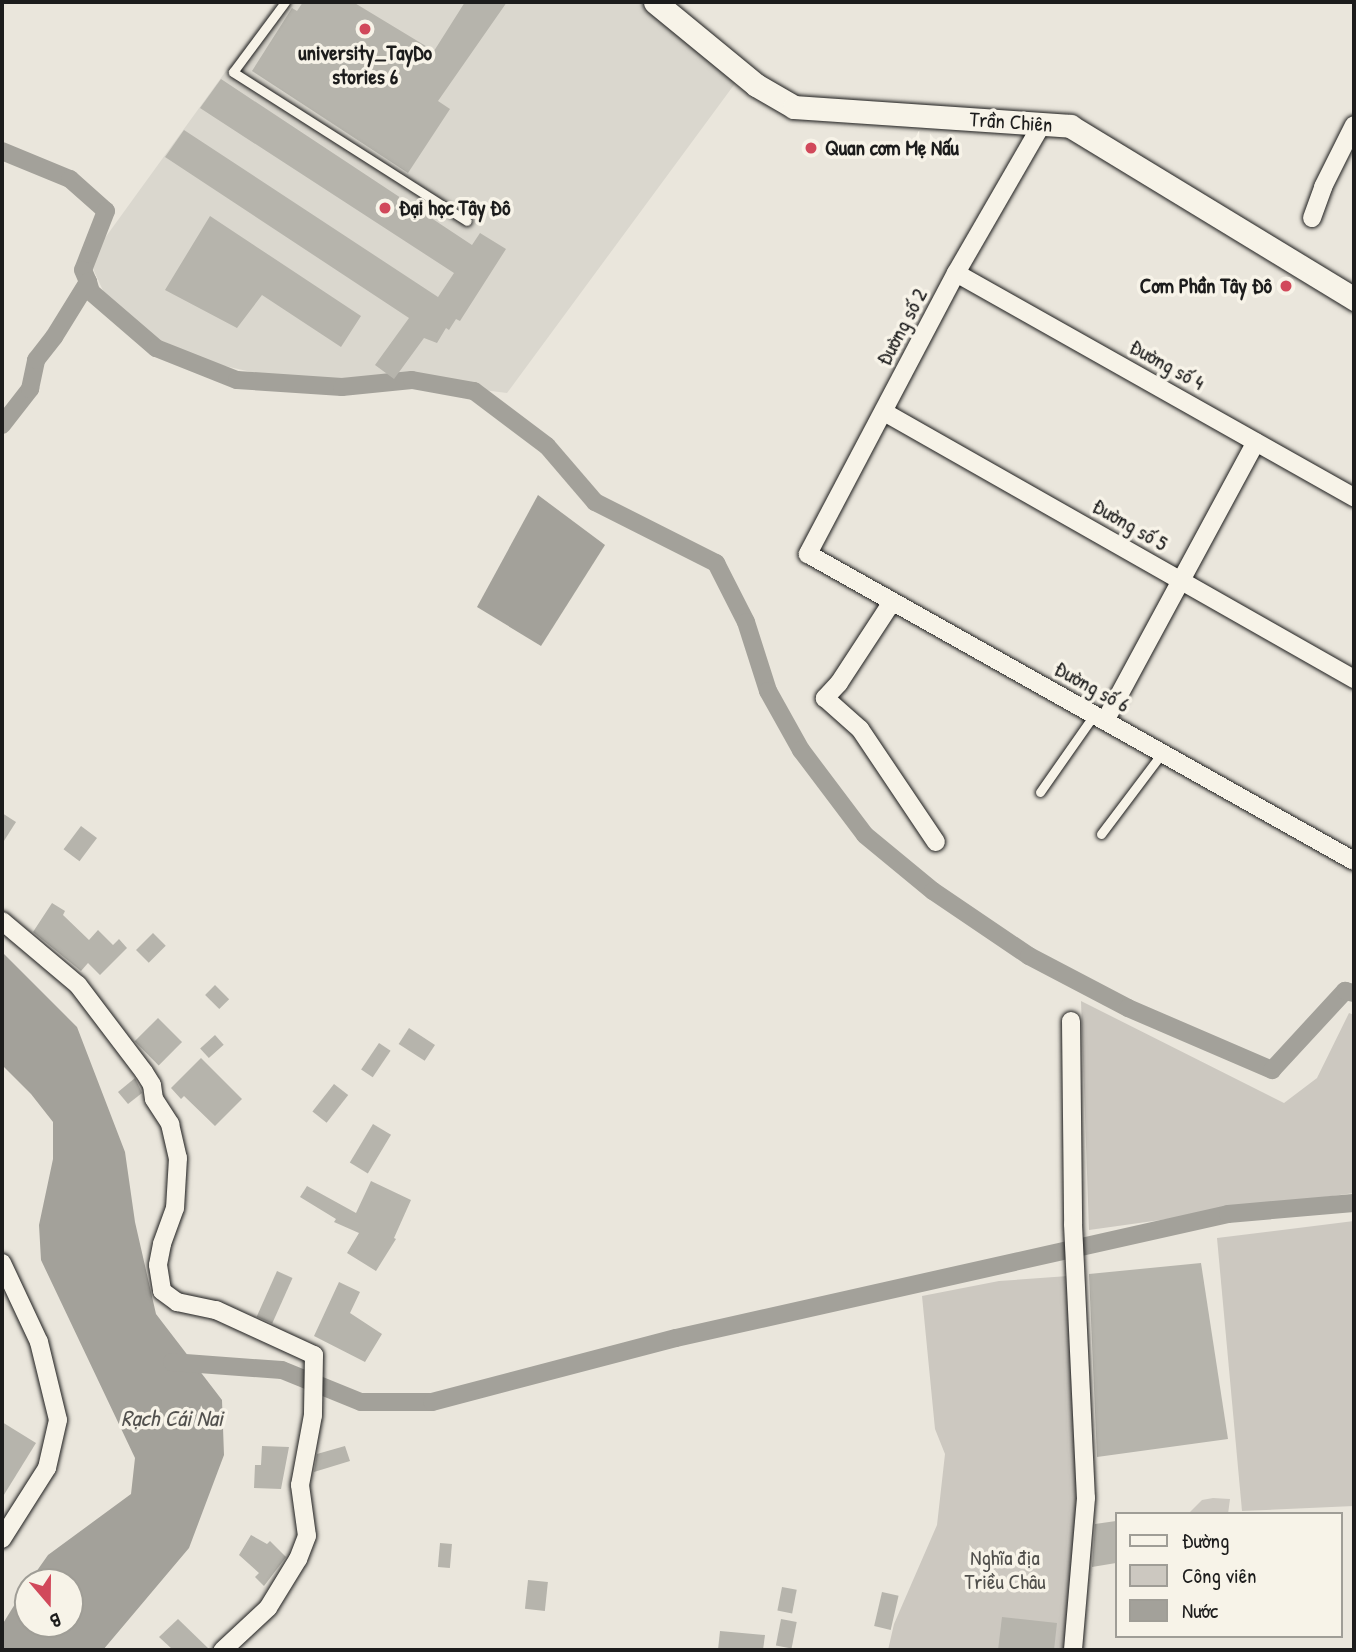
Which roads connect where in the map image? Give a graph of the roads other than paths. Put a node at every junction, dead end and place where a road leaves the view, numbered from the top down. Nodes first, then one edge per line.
1 (285, 2) edge
2 (655, 2) edge
3 (1042, 124) junction
4 (1354, 125) edge
5 (1312, 218) dead end
6 (467, 221) dead end
7 (957, 273) junction
8 (1354, 299) edge
9 (884, 412) junction
10 (1256, 442) junction
11 (1354, 497) edge
12 (808, 554) joint
13 (1183, 581) junction
14 (892, 601) junction
15 (1354, 679) edge
16 (1100, 718) junction
17 (1162, 753) junction
18 (1040, 792) dead end
19 (1101, 834) dead end
20 (936, 842) dead end
21 (1354, 861) edge
22 (2, 921) edge
23 (1071, 1021) dead end
24 (2, 1263) edge
25 (2, 1539) edge
26 (223, 1650) edge
27 (1073, 1650) edge

1 - 6 lane
2 - 3 street, Trần Chiên
3 - 7 street, Đường số 2
3 - 8 street, Trần Chiên
4 - 5 street
7 - 9 street, Đường số 2
7 - 10 street, Đường số 4
9 - 12 street, Đường số 2
9 - 13 street, Đường số 5
10 - 11 street, Đường số 4
10 - 13 street
12 - 14 street, Đường số 6
13 - 15 street, Đường số 5
13 - 16 street
14 - 16 street, Đường số 6
14 - 20 street
16 - 17 street, Đường số 6
16 - 18 lane
17 - 19 lane
17 - 21 street, Đường số 6
22 - 26 street
23 - 27 street
24 - 25 street

